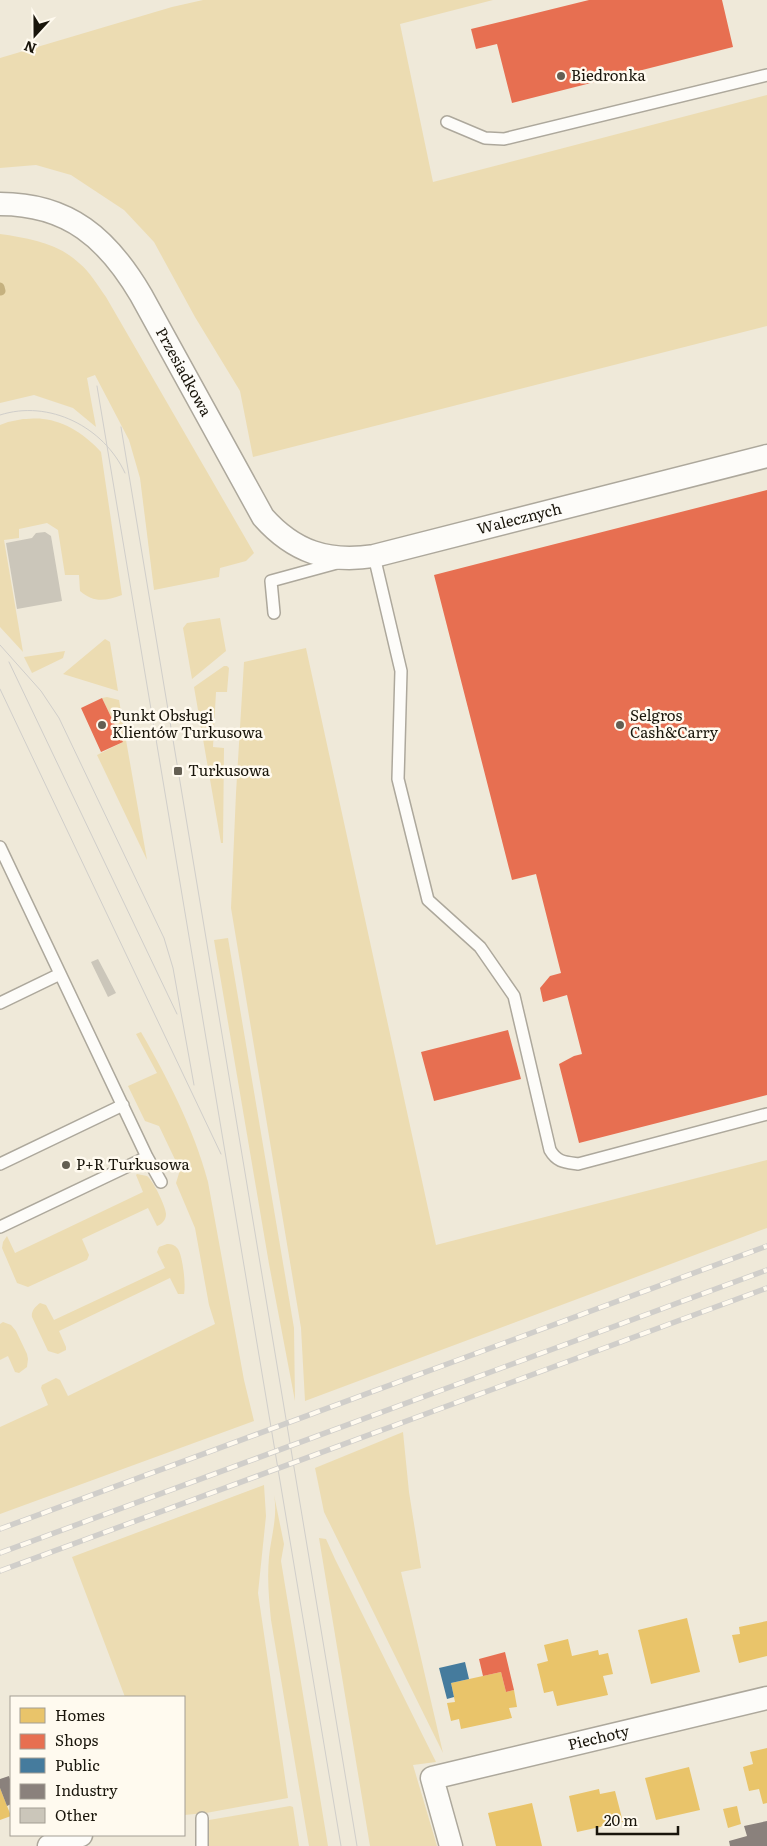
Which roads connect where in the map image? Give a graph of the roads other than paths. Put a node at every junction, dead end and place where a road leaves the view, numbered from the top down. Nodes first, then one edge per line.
1 (767, 75) edge
2 (447, 122) dead end
3 (0, 204) edge
4 (767, 456) edge
5 (374, 556) junction
6 (350, 559) junction
7 (274, 613) dead end
8 (0, 847) edge
9 (60, 974) junction
10 (0, 1003) edge
11 (123, 1105) junction
12 (767, 1114) edge
13 (148, 1157) junction
14 (0, 1164) edge
15 (161, 1182) dead end
16 (0, 1227) edge
17 (767, 1698) edge
18 (202, 1818) dead end
19 (78, 1836) edge
20 (49, 1846) edge
21 (202, 1846) edge
22 (451, 1846) edge

1 - 2 lane
3 - 6 street, Przesiadkowa
4 - 5 street, Walecznych
5 - 6 street, Walecznych
5 - 12 lane
6 - 7 lane, Walecznych
8 - 9 lane
9 - 10 lane
9 - 11 lane
11 - 13 lane
11 - 14 lane
13 - 15 lane
13 - 16 lane
17 - 22 street, Piechoty
18 - 21 lane
19 - 20 street

